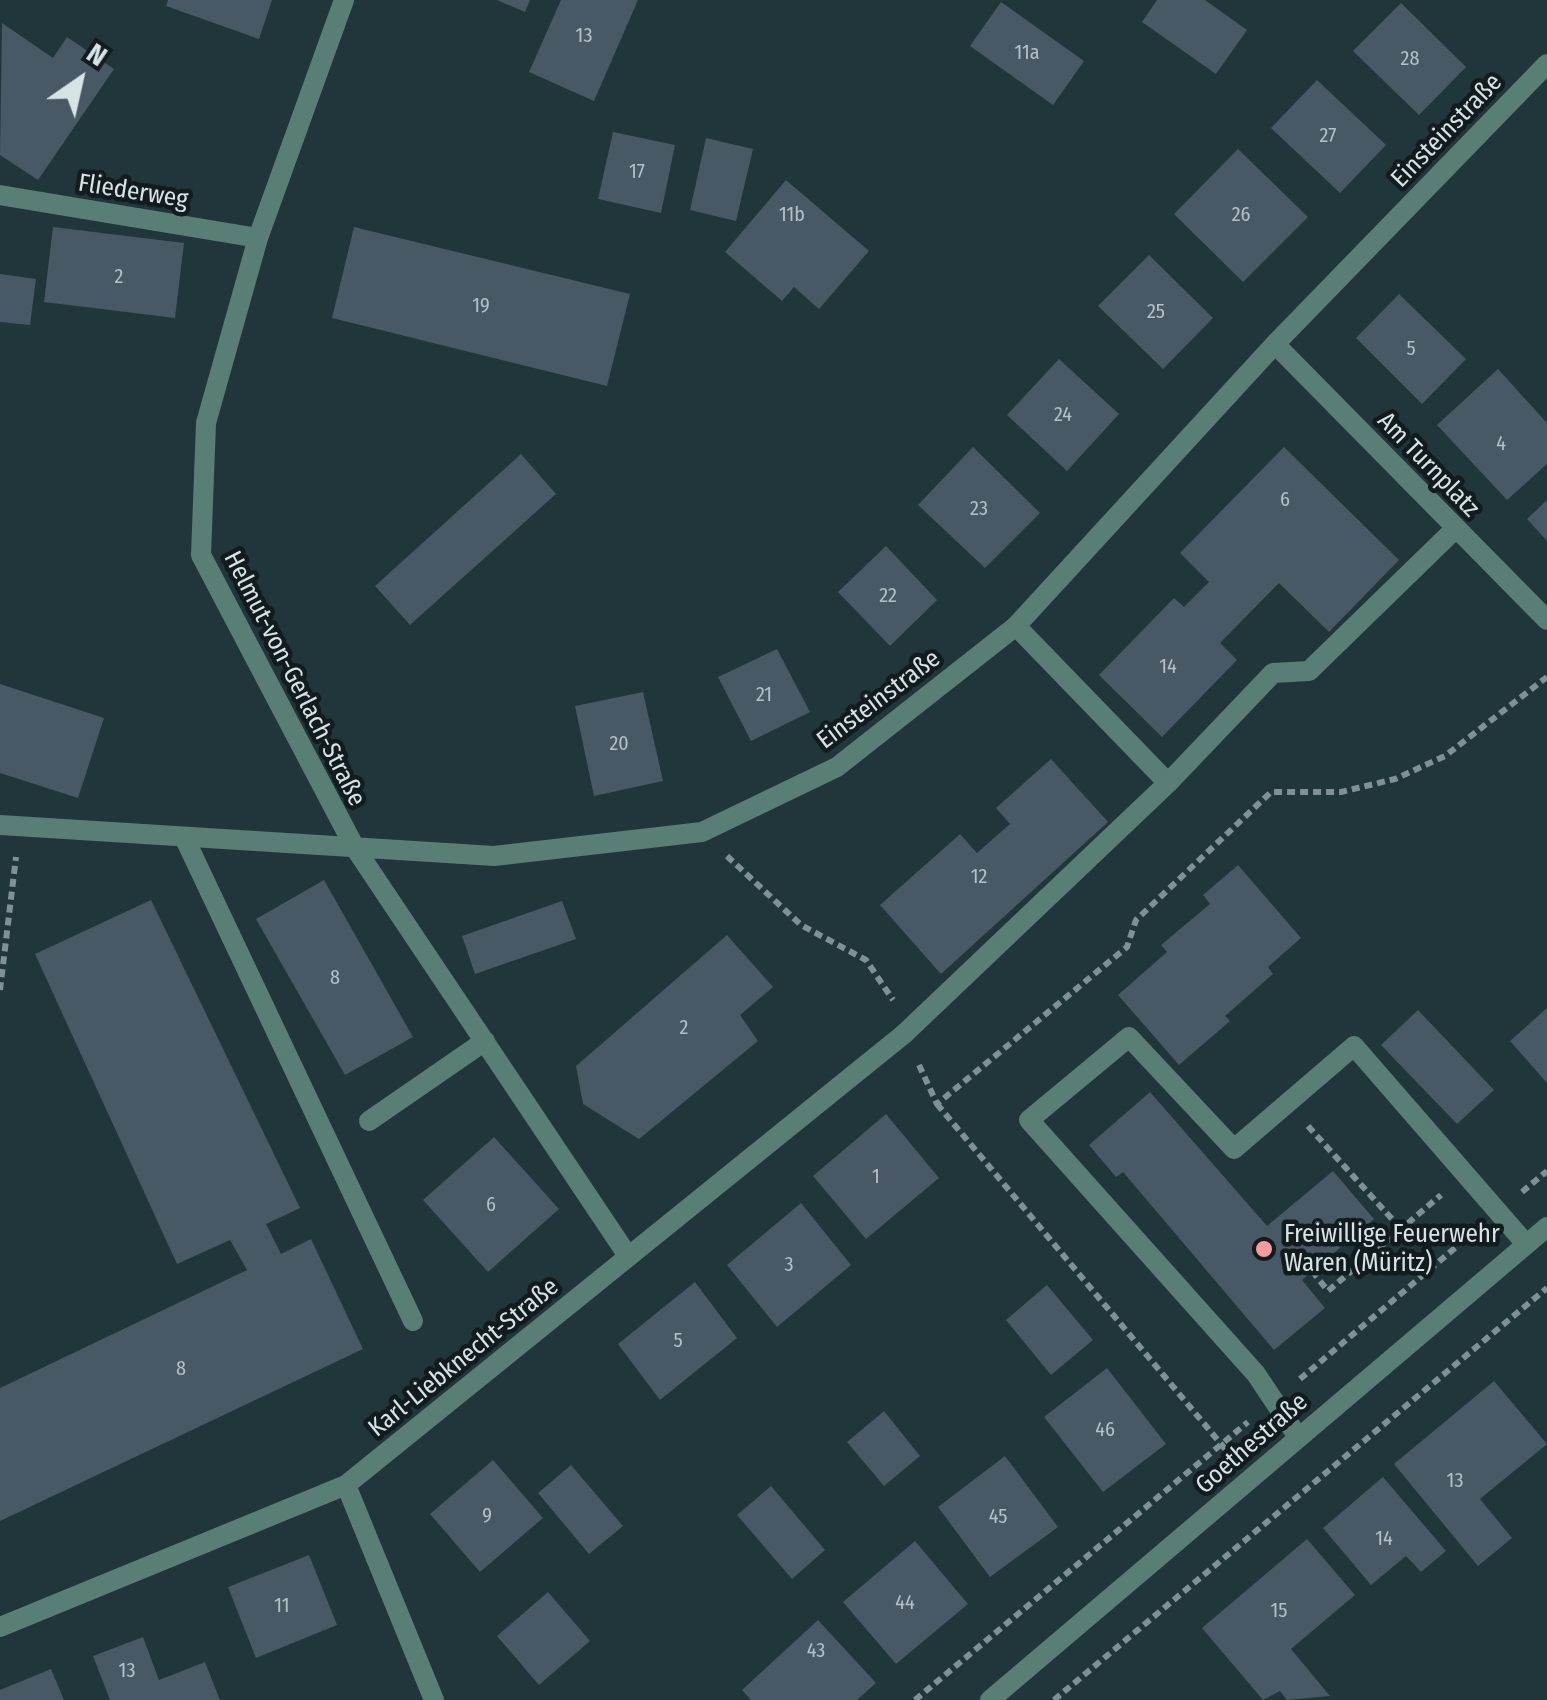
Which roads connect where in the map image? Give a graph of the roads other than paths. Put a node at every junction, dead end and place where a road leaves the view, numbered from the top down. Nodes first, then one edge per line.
1 (344, 0) edge
2 (1547, 64) edge
3 (0, 196) edge
4 (258, 238) junction
5 (1274, 344) junction
6 (1454, 529) junction
7 (1547, 620) edge
8 (1016, 626) junction
9 (1168, 783) junction
10 (10, 825) edge
11 (184, 837) junction
12 (354, 848) junction
13 (484, 1041) junction
14 (369, 1121) dead end
15 (1547, 1227) edge
16 (1526, 1244) junction
17 (628, 1256) junction
18 (413, 1320) dead end
19 (1298, 1437) junction
20 (346, 1485) junction
21 (0, 1627) edge
22 (434, 1700) edge
23 (990, 1700) edge

1 - 4 street, Helmut-von-Gerlach-Straße
2 - 5 street, Einsteinstraße
3 - 4 street, Fliederweg
4 - 12 street, Helmut-von-Gerlach-Straße
5 - 6 street, Am Turnplatz
5 - 8 street, Einsteinstraße
6 - 7 street, Am Turnplatz
6 - 9 street, Karl-Liebknecht-Straße
8 - 9 street
8 - 12 street, Einsteinstraße
9 - 17 street, Karl-Liebknecht-Straße
10 - 11 street, Einsteinstraße
11 - 12 street, Einsteinstraße
11 - 18 street
12 - 13 street, Helmut-von-Gerlach-Straße
13 - 14 street
13 - 17 street, Helmut-von-Gerlach-Straße
15 - 16 street, Goethestraße
16 - 19 street, Goethestraße
16 - 19 street
17 - 20 street, Karl-Liebknecht-Straße
19 - 23 street, Goethestraße
20 - 21 street, Karl-Liebknecht-Straße
20 - 22 street

